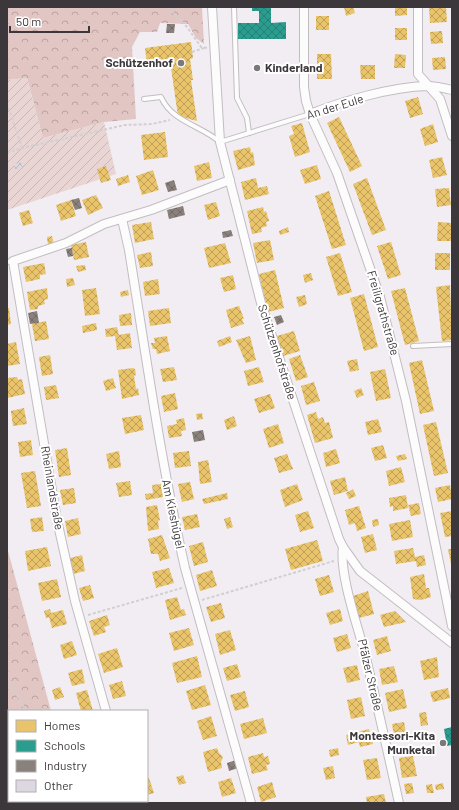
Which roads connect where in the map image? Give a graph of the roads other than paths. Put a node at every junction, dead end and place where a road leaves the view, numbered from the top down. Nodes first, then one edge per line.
1 (212, 7) edge
2 (234, 7) edge
3 (304, 7) edge
4 (418, 7) edge
5 (429, 86) junction
6 (452, 90) edge
7 (144, 99) dead end
8 (310, 114) junction
9 (249, 133) junction
10 (452, 136) edge
11 (220, 142) junction
12 (230, 180) junction
13 (122, 219) junction
14 (10, 262) edge
15 (452, 344) edge
16 (413, 346) dead end
17 (343, 548) junction
18 (452, 626) edge
19 (452, 643) edge
20 (106, 710) edge
21 (251, 803) edge
22 (399, 803) edge

1 - 11 street, Schützenhofstraße
2 - 9 lane
3 - 8 street, Freiligrathstraße
4 - 5 street
5 - 6 street, An der Eule
5 - 8 street, An der Eule
5 - 10 street
7 - 11 lane
8 - 9 lane, An der Eule
8 - 18 street, Freiligrathstraße
9 - 11 lane, An der Eule
11 - 12 street, Schützenhofstraße
12 - 13 street
12 - 17 street, Schützenhofstraße
13 - 14 street
13 - 21 street, Am Kieshügel
14 - 20 street, Rheinlandstraße
15 - 16 lane
17 - 19 street, Schützenhofstraße
17 - 22 street, Pfälzer Straße

